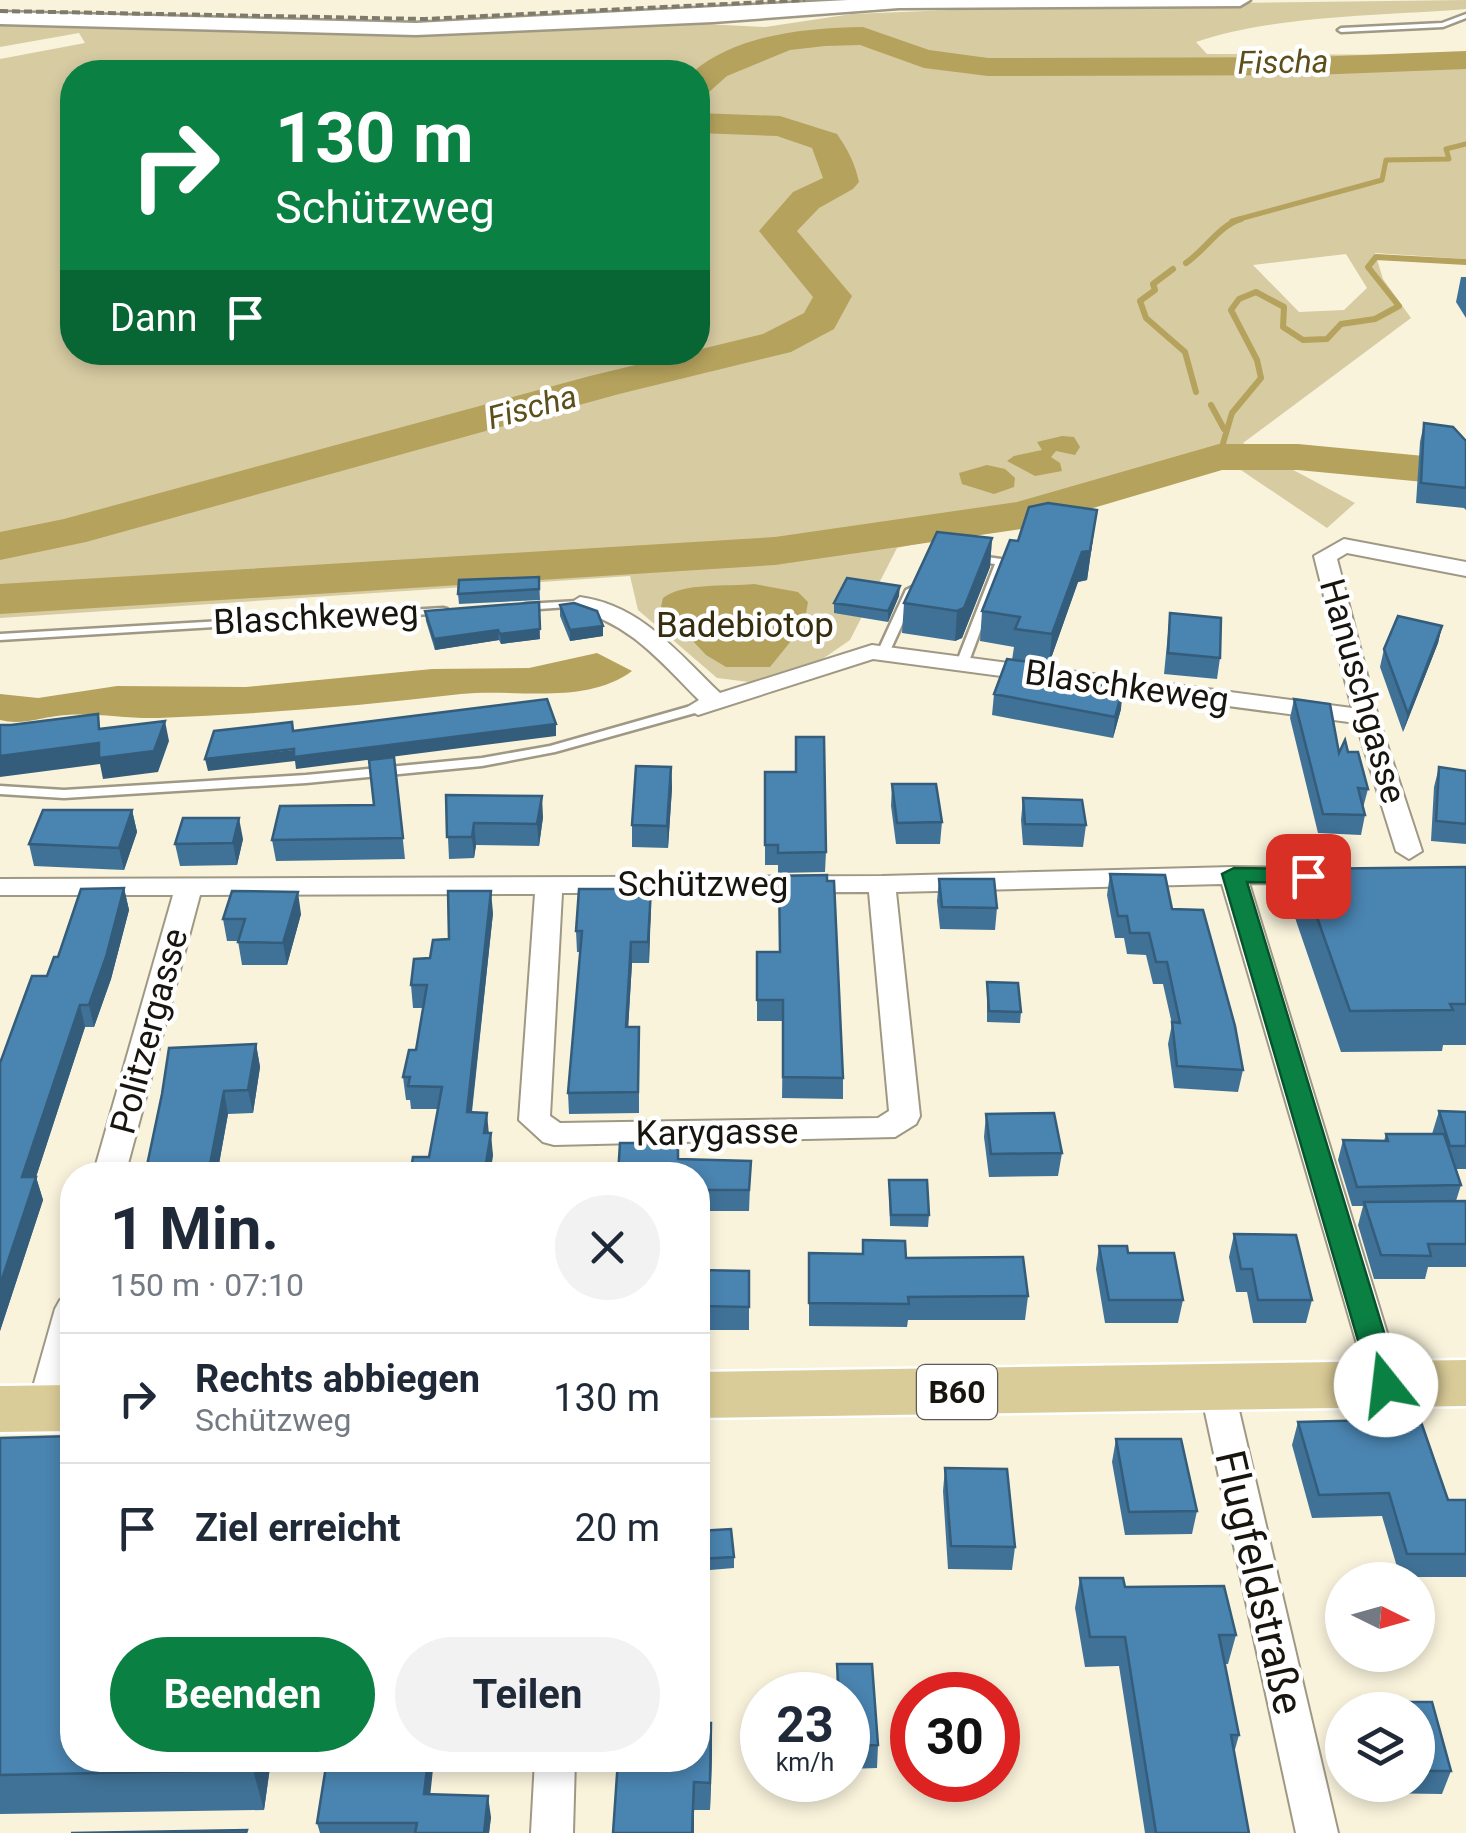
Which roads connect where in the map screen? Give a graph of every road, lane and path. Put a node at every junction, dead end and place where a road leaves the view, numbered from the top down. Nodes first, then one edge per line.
1 (1240, 0) edge
2 (1466, 16) edge
3 (0, 18) edge
4 (1341, 30) dead end
5 (965, 557) edge
6 (1466, 569) edge
7 (921, 570) edge
8 (580, 604) joint
9 (502, 608) edge
10 (464, 610) edge
11 (0, 637) edge
12 (883, 654) junction
13 (962, 664) junction
14 (707, 705) junction
15 (1366, 717) junction
16 (0, 790) edge
17 (1410, 869) edge
18 (1234, 874) junction
19 (1364, 877) edge
20 (549, 884) junction
21 (882, 884) junction
22 (0, 887) edge
23 (188, 887) junction
24 (113, 1162) edge
25 (60, 1344) edge
26 (1466, 1383) edge
27 (1386, 1385) junction
28 (1216, 1389) junction
29 (710, 1394) edge
30 (39, 1408) edge
31 (555, 1772) edge
32 (552, 1833) edge
33 (1317, 1833) edge

1 - 3 main road
2 - 4 lane
5 - 13 lane
6 - 15 street, Hanuschgasse
7 - 12 lane
8 - 9 lane
8 - 14 street
10 - 11 lane, Blaschkeweg
12 - 13 street, Blaschkeweg
12 - 14 street, Blaschkeweg
13 - 15 street, Blaschkeweg
14 - 16 lane, Blaschkeweg
15 - 17 street, Hanuschgasse
18 - 19 street, Schützweg
18 - 21 street, Schützweg
18 - 27 street
20 - 21 street, Schützweg
20 - 21 street, Karygasse
20 - 23 street, Schützweg
22 - 23 street, Schützweg
23 - 24 street, Politzergasse
25 - 30 street
26 - 27 main road, B60
27 - 28 main road, B60
28 - 29 main road, B60
28 - 33 street, Flugfeldstraße
31 - 32 street

